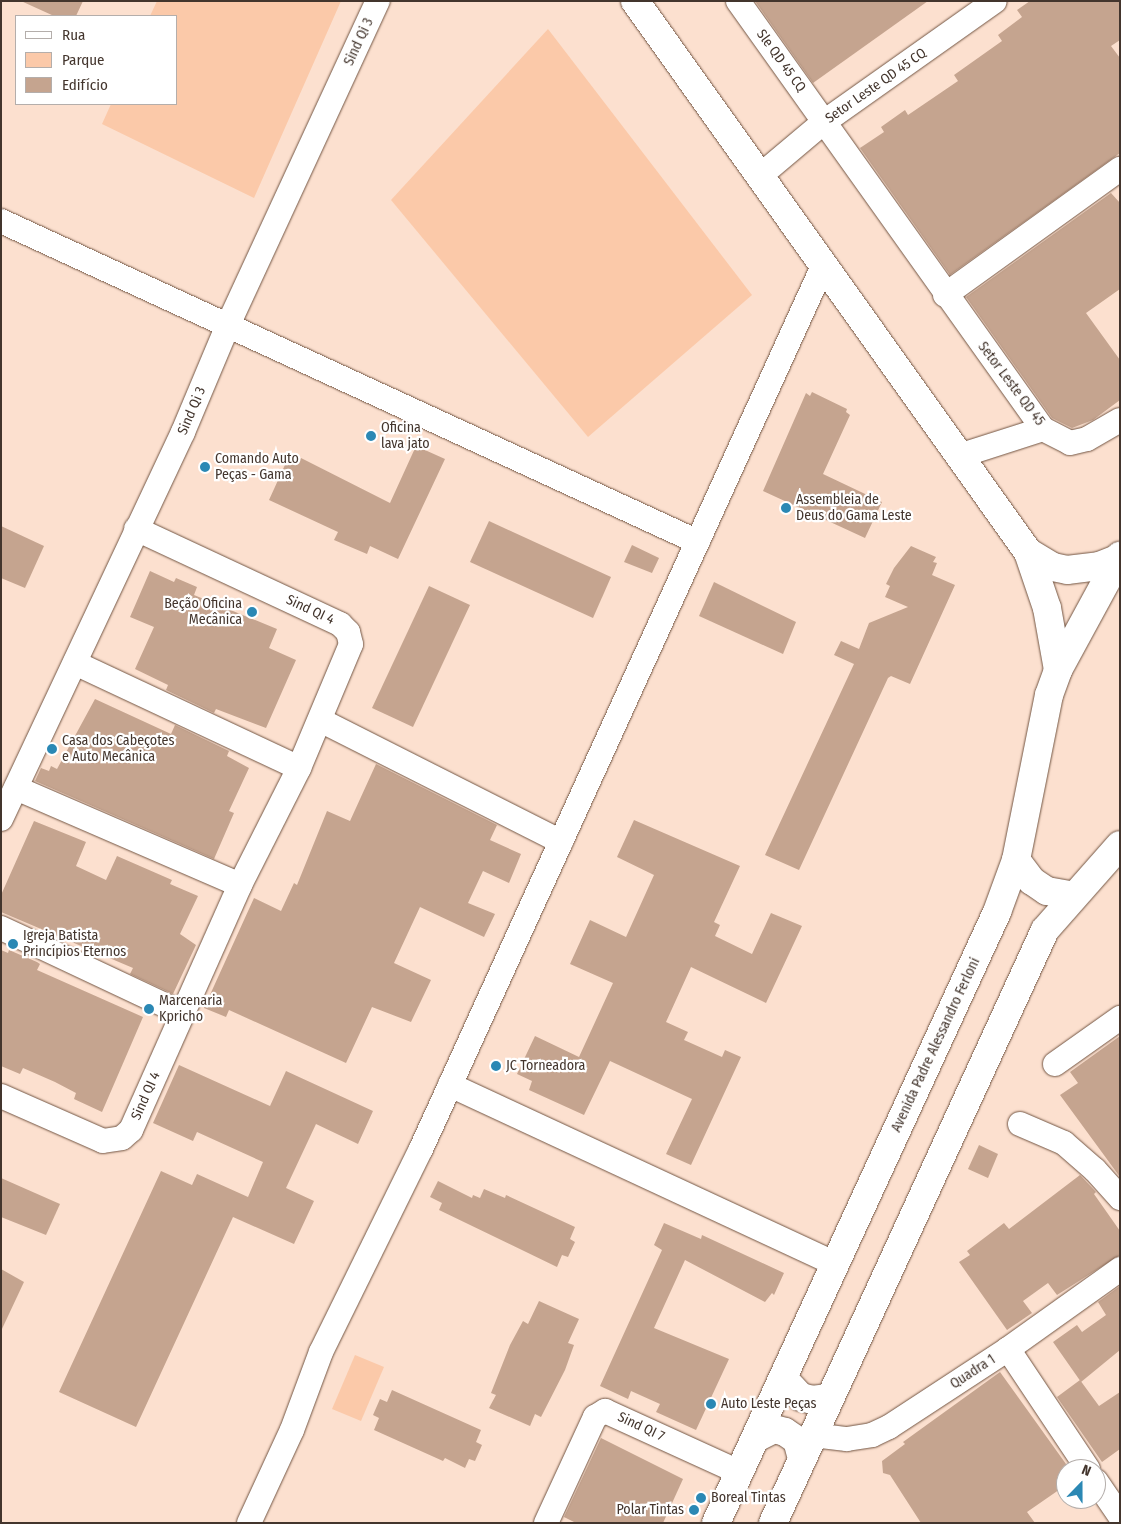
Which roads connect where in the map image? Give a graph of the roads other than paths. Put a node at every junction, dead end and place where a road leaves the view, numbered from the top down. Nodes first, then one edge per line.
1 (378, 1) edge
2 (635, 1) edge
3 (738, 1) edge
4 (995, 1) edge
5 (824, 122) junction
6 (1120, 169) edge
7 (761, 175) junction
8 (1, 221) edge
9 (823, 266) junction
10 (945, 295) junction
11 (228, 325) junction
12 (1120, 420) edge
13 (1043, 429) junction
14 (959, 456) junction
15 (136, 529) junction
16 (698, 542) junction
17 (1028, 552) junction
18 (1118, 557) edge
19 (75, 663) junction
20 (1058, 670) junction
21 (320, 720) junction
22 (300, 768) junction
23 (16, 788) junction
24 (1, 819) edge
25 (561, 842) junction
26 (1117, 854) edge
27 (1016, 860) junction
28 (240, 885) junction
29 (1074, 896) junction
30 (1, 928) edge
31 (182, 1013) junction
32 (1120, 1018) edge
33 (1055, 1064) dead end
34 (450, 1085) junction
35 (1, 1096) edge
36 (1020, 1124) dead end
37 (1120, 1198) edge
38 (836, 1264) junction
39 (1120, 1269) edge
40 (1008, 1349) junction
41 (783, 1378) junction
42 (829, 1398) junction
43 (756, 1438) junction
44 (808, 1447) junction
45 (1081, 1459) edge
46 (739, 1472) junction
47 (1106, 1496) edge
48 (1120, 1516) edge
49 (249, 1523) edge
50 (546, 1523) edge
51 (716, 1523) edge
52 (773, 1523) edge

1 - 11 street, Sind Qi 3
2 - 7 main road
3 - 5 street, Sle QD 45 CQ
4 - 5 street, Setor Leste QD 45 CQ
5 - 7 street, Setor Leste QD 45 CQ
5 - 10 street, Setor Leste QD 45
6 - 10 street
7 - 9 main road
8 - 11 street
9 - 14 main road
9 - 16 street
10 - 13 street, Setor Leste QD 45
11 - 15 street, Sind Qi 3
11 - 16 street
12 - 13 street, Setor Leste QD 45
13 - 14 street
14 - 17 main road
15 - 19 street, Sind Qi 3
15 - 21 street, Sind QI 4
16 - 25 street
17 - 18 main road
17 - 20 main road
18 - 20 main road, Avenida Padre Alessandro Ferloni
19 - 22 street
19 - 23 street, Sind Qi 3
20 - 27 main road, Avenida Padre Alessandro Ferloni
21 - 22 street, Sind QI 4
21 - 25 street
22 - 28 street, Sind QI 4
23 - 24 street, Sind Qi 3
23 - 28 street
25 - 34 street
26 - 29 main road
27 - 29 main road
27 - 38 main road, Avenida Padre Alessandro Ferloni
28 - 31 street, Sind QI 4
29 - 42 main road
30 - 31 street
31 - 35 street, Sind QI 4
32 - 33 street
34 - 38 street
34 - 49 street
36 - 37 street
38 - 41 main road, Avenida Padre Alessandro Ferloni
39 - 40 street, Quadra 1
40 - 44 street, Quadra 1
40 - 45 street
41 - 42 main road
41 - 43 main road, Avenida Padre Alessandro Ferloni
42 - 44 main road
43 - 44 main road
43 - 46 main road, Avenida Padre Alessandro Ferloni
44 - 52 main road
46 - 50 street, Sind QI 7
46 - 51 main road, Avenida Padre Alessandro Ferloni
47 - 48 street

